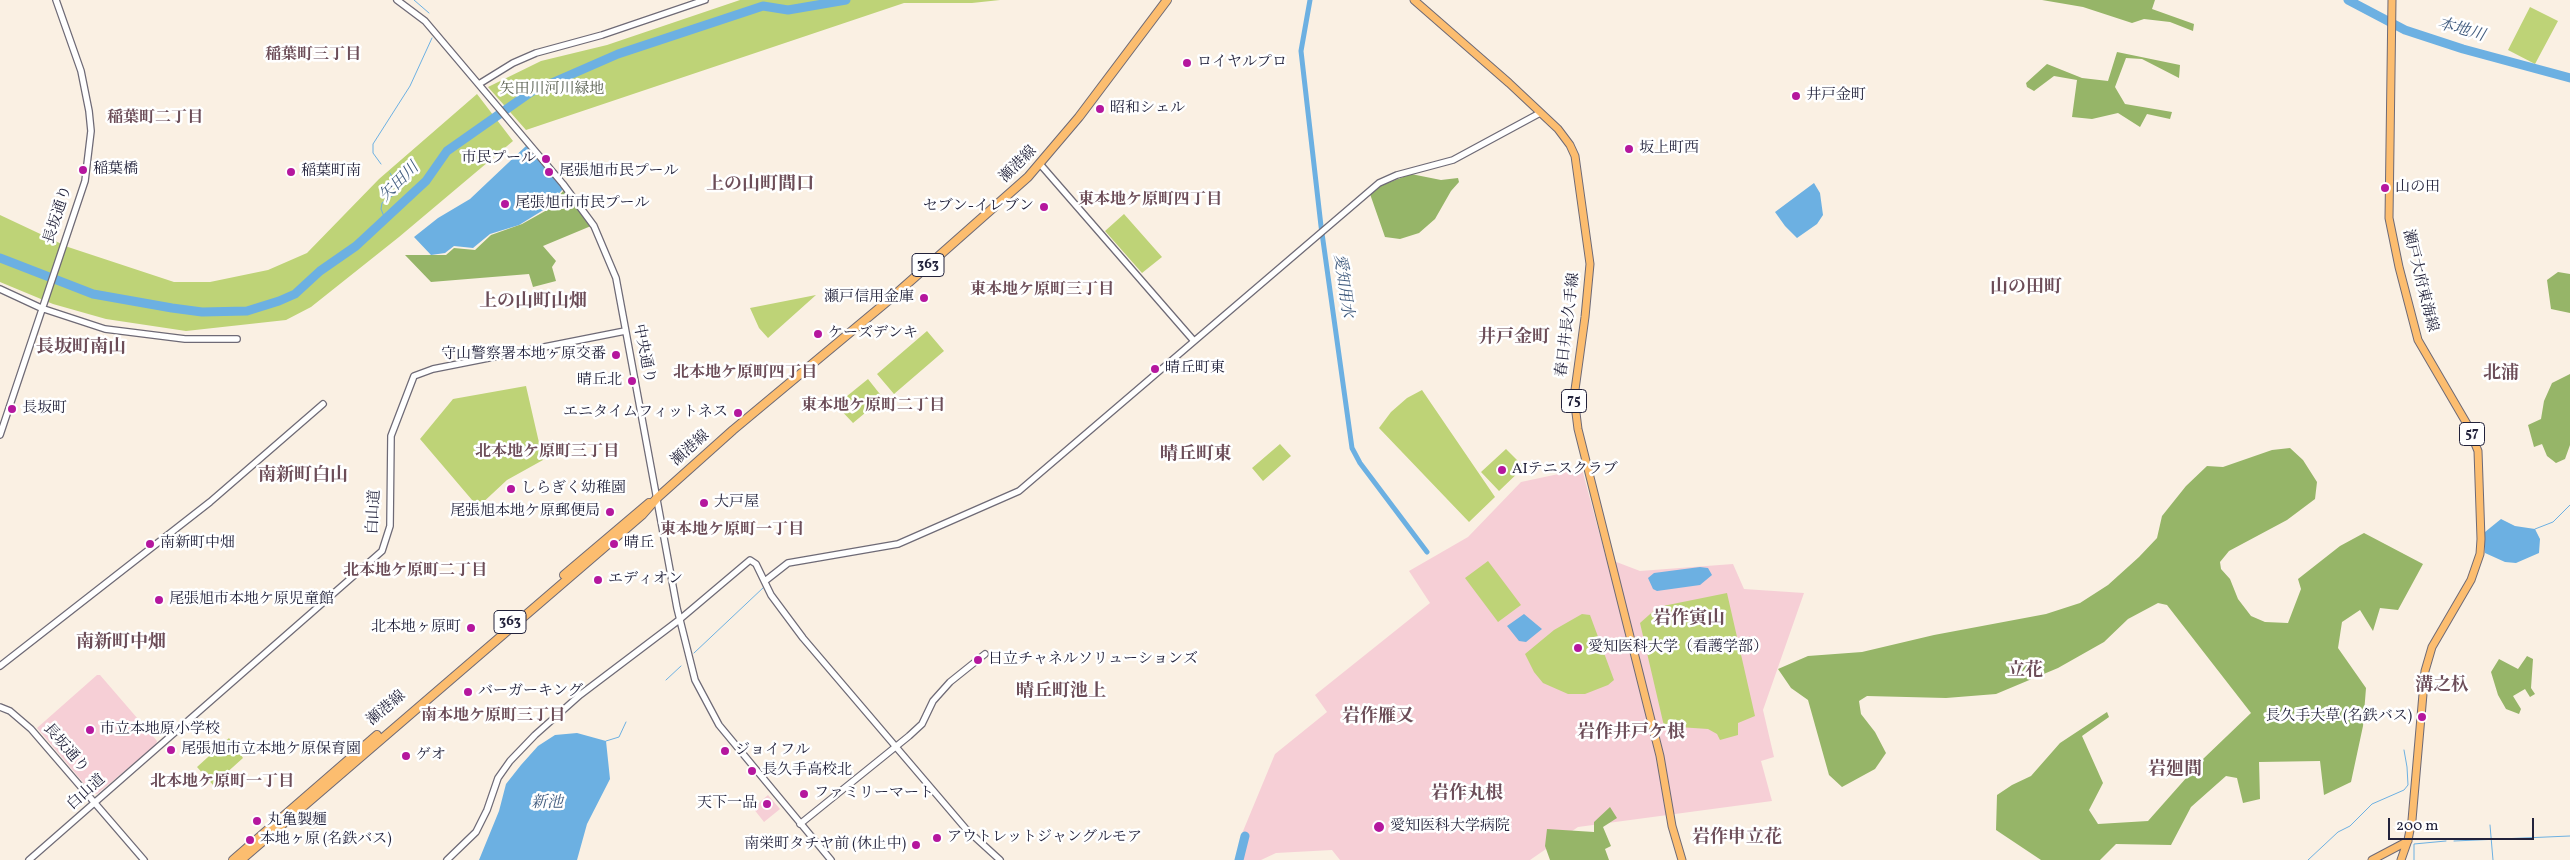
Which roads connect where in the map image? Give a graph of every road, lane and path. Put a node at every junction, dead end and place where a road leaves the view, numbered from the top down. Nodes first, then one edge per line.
1 (56, 0) edge
2 (398, 0) edge
3 (705, 0) edge
4 (1167, 0) edge
5 (1414, 0) edge
6 (2392, 0) edge
7 (481, 86) junction
8 (1540, 112) junction
9 (1040, 164) junction
10 (0, 289) edge
11 (43, 305) junction
12 (625, 330) junction
13 (237, 339) dead end
14 (1194, 341) junction
15 (323, 404) dead end
16 (0, 435) edge
17 (657, 498) junction
18 (765, 581) junction
19 (679, 620) junction
20 (985, 654) dead end
21 (0, 666) edge
22 (0, 707) edge
23 (896, 746) junction
24 (365, 749) junction
25 (95, 802) junction
26 (800, 824) junction
27 (2408, 840) junction
28 (29, 860) edge
29 (144, 860) edge
30 (233, 860) edge
31 (241, 860) edge
32 (447, 860) edge
33 (831, 860) edge
34 (1000, 860) edge
35 (1682, 860) edge
36 (2372, 860) edge
37 (2397, 860) edge
38 (2401, 860) edge

1 - 11 street, 長坂通り
2 - 7 street, 中央通り
3 - 7 street
4 - 9 highway, 瀬港線 / 363
5 - 8 main road, 春日井長久手線 / 75
6 - 27 main road, 瀬戸大府東海線 / 57
7 - 12 street, 中央通り
8 - 14 street
8 - 35 main road, 春日井長久手線 / 75
9 - 14 street
9 - 17 highway, 瀬港線 / 363
10 - 11 street
11 - 13 street
11 - 16 street, 長坂通り
12 - 17 street, 中央通り
12 - 25 street, 白山道
14 - 18 street
15 - 21 street
17 - 19 street, 中央通り
17 - 24 highway, 瀬港線 / 363
18 - 19 street
18 - 23 street
19 - 26 street, 中央通り
19 - 32 street
20 - 23 street
22 - 25 street, 長坂通り
23 - 26 street
23 - 34 street
24 - 30 highway, 363
24 - 31 highway, 363
25 - 28 street, 白山道
25 - 29 street, 長坂通り
26 - 33 street, 中央通り
27 - 36 main road
27 - 37 main road, 瀬戸大府東海線 / 57
27 - 38 main road, 瀬戸大府東海線 / 57

